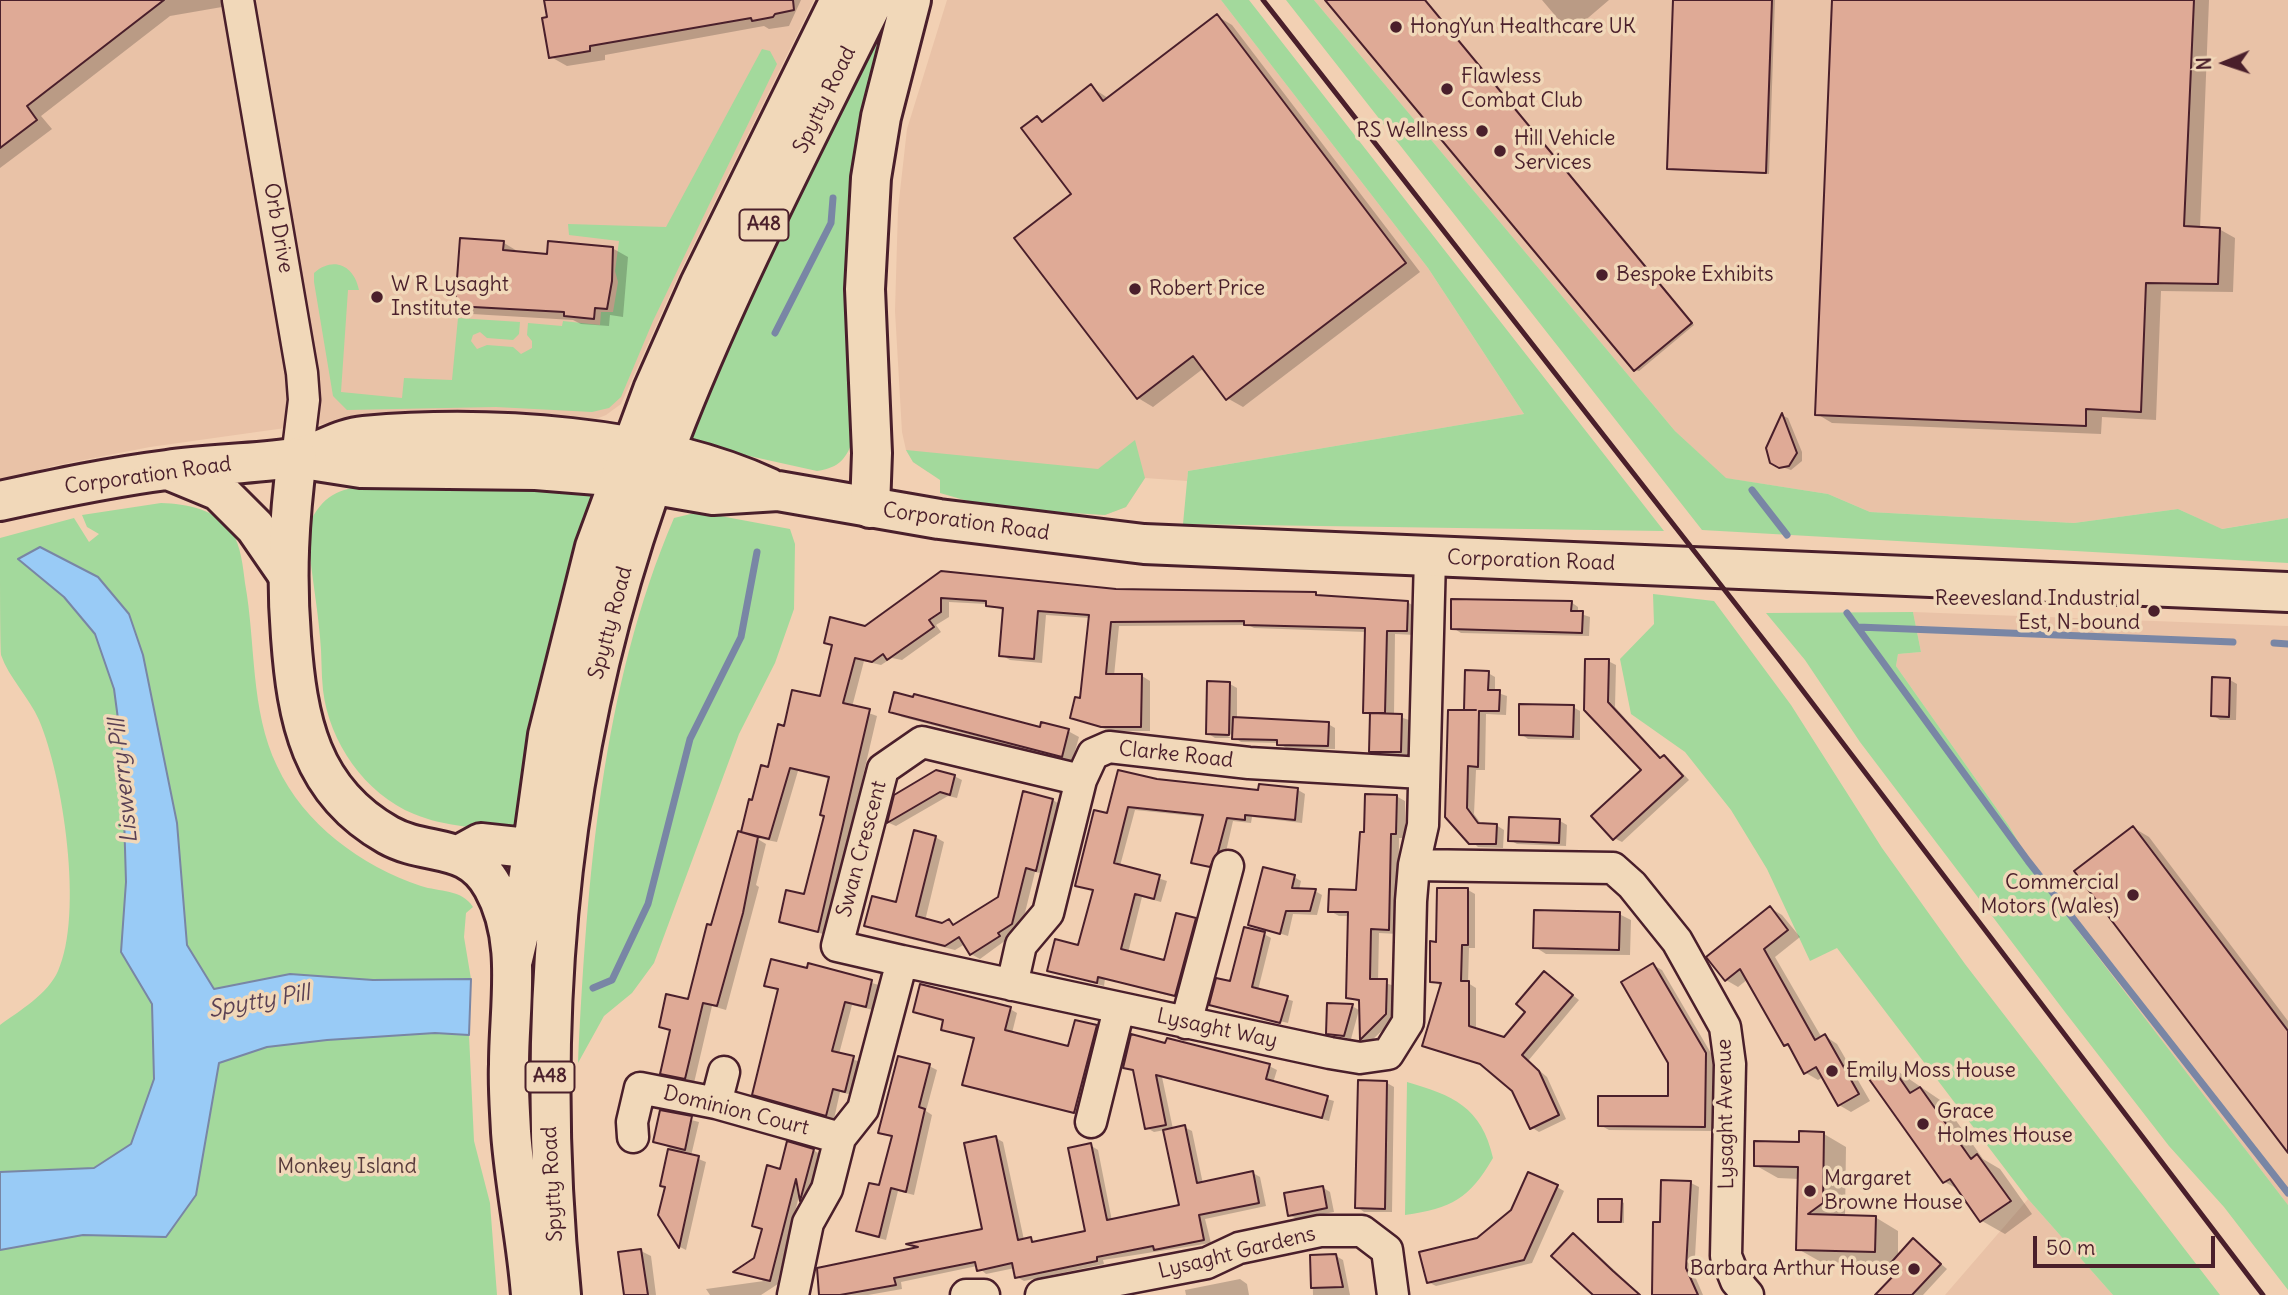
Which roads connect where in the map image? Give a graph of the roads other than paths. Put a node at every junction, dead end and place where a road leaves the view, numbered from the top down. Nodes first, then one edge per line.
1 (238, 0) edge
2 (839, 0) edge
3 (874, 0) edge
4 (911, 0) edge
5 (297, 458) junction
6 (642, 466) junction
7 (168, 470) junction
8 (0, 500) edge
9 (870, 508) junction
10 (1430, 557) junction
11 (286, 572) junction
12 (2288, 592) edge
13 (1423, 773) junction
14 (1081, 780) junction
15 (547, 850) junction
16 (461, 854) junction
17 (1414, 865) junction
18 (1228, 866) dead end
19 (513, 959) junction
20 (902, 961) junction
21 (1012, 985) junction
22 (1119, 1009) junction
23 (1186, 1023) junction
24 (724, 1072) dead end
25 (716, 1103) junction
26 (1091, 1122) dead end
27 (633, 1137) dead end
28 (840, 1138) junction
29 (541, 1237) junction
30 (531, 1295) edge
31 (561, 1295) edge
32 (793, 1295) edge
33 (966, 1295) edge
34 (984, 1295) edge
35 (1041, 1295) edge
36 (1393, 1295) edge
37 (1748, 1295) edge

1 - 5 street, Orb Drive
2 - 6 main road, Spytty Road / A48
3 - 6 main road, Spytty Road / A48
4 - 9 main road
5 - 6 main road, Corporation Road
5 - 7 main road, Corporation Road
5 - 11 main road
6 - 9 main road, Corporation Road
6 - 15 main road, Spytty Road / A48
6 - 15 main road, Spytty Road / A48
7 - 8 main road, Corporation Road
7 - 11 main road
9 - 10 main road, Corporation Road
10 - 12 main road, Corporation Road
10 - 13 street, Lysaght Way
11 - 16 main road
13 - 14 street, Clarke Road
13 - 17 street, Lysaght Way
14 - 20 street, Swan Crescent
14 - 21 street, Clarke Road
15 - 16 main road
15 - 19 main road, A48
15 - 29 main road, Spytty Road / A48
16 - 19 main road, A48
17 - 23 street, Lysaght Way
17 - 37 street, Lysaght Avenue
18 - 23 street
19 - 29 main road, A48
20 - 21 street, Lysaght Way
20 - 28 street
21 - 22 street, Lysaght Way
22 - 23 street, Lysaght Way
22 - 26 street
24 - 25 street
25 - 27 street, Dominion Court
25 - 28 street, Dominion Court
28 - 32 street
29 - 30 main road, A48
29 - 31 main road, Spytty Road / A48
33 - 34 street
35 - 36 street, Lysaght Gardens

